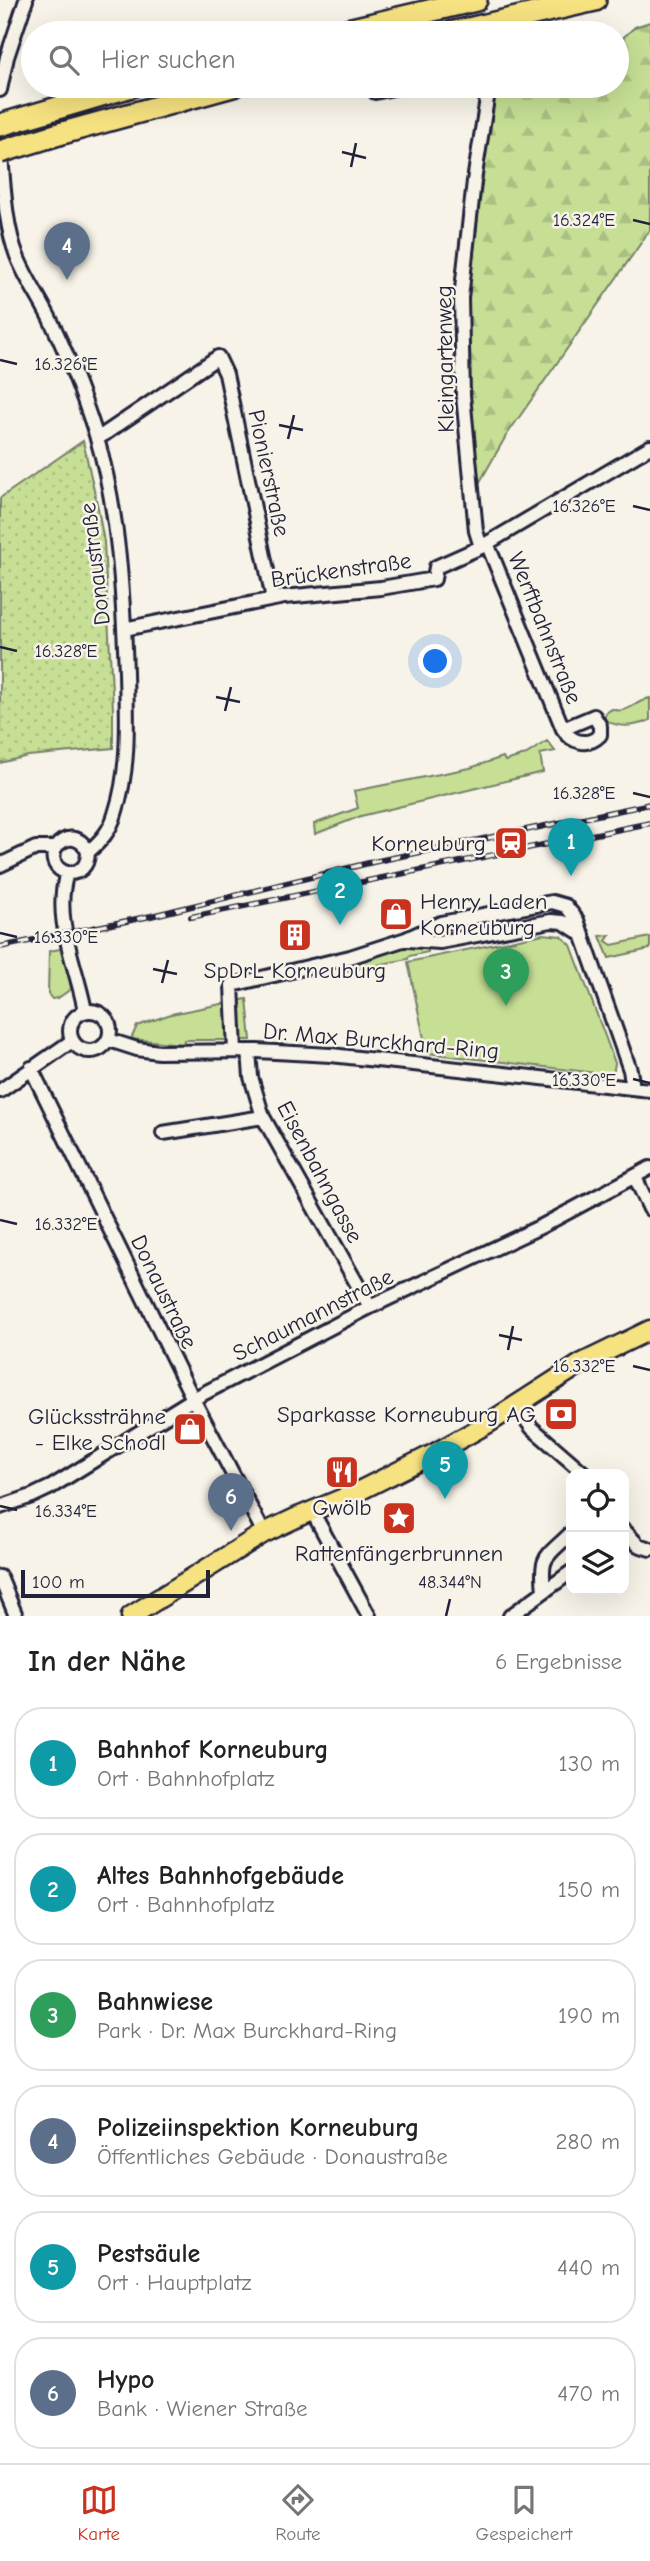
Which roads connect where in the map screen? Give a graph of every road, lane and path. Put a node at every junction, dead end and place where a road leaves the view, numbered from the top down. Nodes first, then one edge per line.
1 (26, 0) edge
2 (476, 0) edge
3 (595, 0) edge
4 (386, 21) edge
5 (503, 21) edge
6 (0, 90) edge
7 (90, 98) edge
8 (190, 98) edge
9 (487, 98) edge
10 (0, 125) edge
11 (0, 144) edge
12 (0, 152) edge
13 (3, 198) edge
14 (97, 439) junction
15 (650, 446) edge
16 (484, 545) junction
17 (274, 600) junction
18 (124, 629) junction
19 (564, 730) junction
20 (55, 848) junction
21 (88, 852) junction
22 (0, 865) edge
23 (67, 873) junction
24 (583, 935) junction
25 (406, 939) junction
26 (86, 1012) junction
27 (109, 1040) junction
28 (72, 1041) junction
29 (235, 1051) junction
30 (249, 1051) junction
31 (31, 1068) junction
32 (634, 1088) junction
33 (1, 1089) edge
34 (650, 1090) edge
35 (263, 1117) junction
36 (163, 1133) dead end
37 (650, 1168) edge
38 (635, 1177) junction
39 (650, 1209) edge
40 (370, 1307) junction
41 (650, 1330) edge
42 (193, 1399) junction
43 (515, 1405) junction
44 (578, 1469) edge
45 (0, 1507) edge
46 (312, 1511) junction
47 (264, 1533) junction
48 (629, 1536) edge
49 (566, 1538) edge
50 (650, 1549) edge
51 (566, 1576) edge
52 (0, 1577) edge
53 (544, 1591) junction
54 (16, 1616) edge
55 (131, 1616) edge
56 (369, 1616) edge
57 (510, 1616) edge

1 - 6 street
2 - 4 highway
3 - 5 highway
7 - 10 highway
8 - 12 highway, bridge
9 - 16 street, Kleingartenweg
11 - 13 street, Donaustraße
13 - 14 street, Donaustraße
14 - 17 street, Pionierstraße
14 - 18 street, Donaustraße
15 - 16 street, Brückenstraße
16 - 17 street, Brückenstraße
16 - 19 street, Werftbahnstraße
17 - 18 street, Brückenstraße
18 - 21 street, Donaustraße
19 - 19 street
20 - 21 street
20 - 22 street
20 - 23 street
21 - 23 street, Donaustraße
23 - 26 street
24 - 25 street
24 - 25 street
24 - 32 street
25 - 29 street
26 - 27 street
26 - 28 street
27 - 28 street
27 - 29 street, Dr. Max Burckhard-Ring
28 - 31 street
29 - 30 street, Dr. Max Burckhard-Ring
30 - 32 street, Dr. Max Burckhard-Ring
30 - 35 street, Eisenbahngasse
31 - 33 street
31 - 42 street, Donaustraße
32 - 34 street, Dr. Max Burckhard-Ring
35 - 36 street
35 - 40 street, Eisenbahngasse
37 - 38 street, Schaumannstraße
38 - 39 street
38 - 40 street, Schaumannstraße
40 - 42 street, Schaumannstraße
41 - 43 main road
42 - 45 street, Schaumannstraße
42 - 47 street, Donaustraße
43 - 44 street
43 - 46 main road
46 - 47 main road
46 - 56 street
47 - 55 main road
48 - 50 street
49 - 53 street
51 - 53 street
52 - 54 street
53 - 57 street

